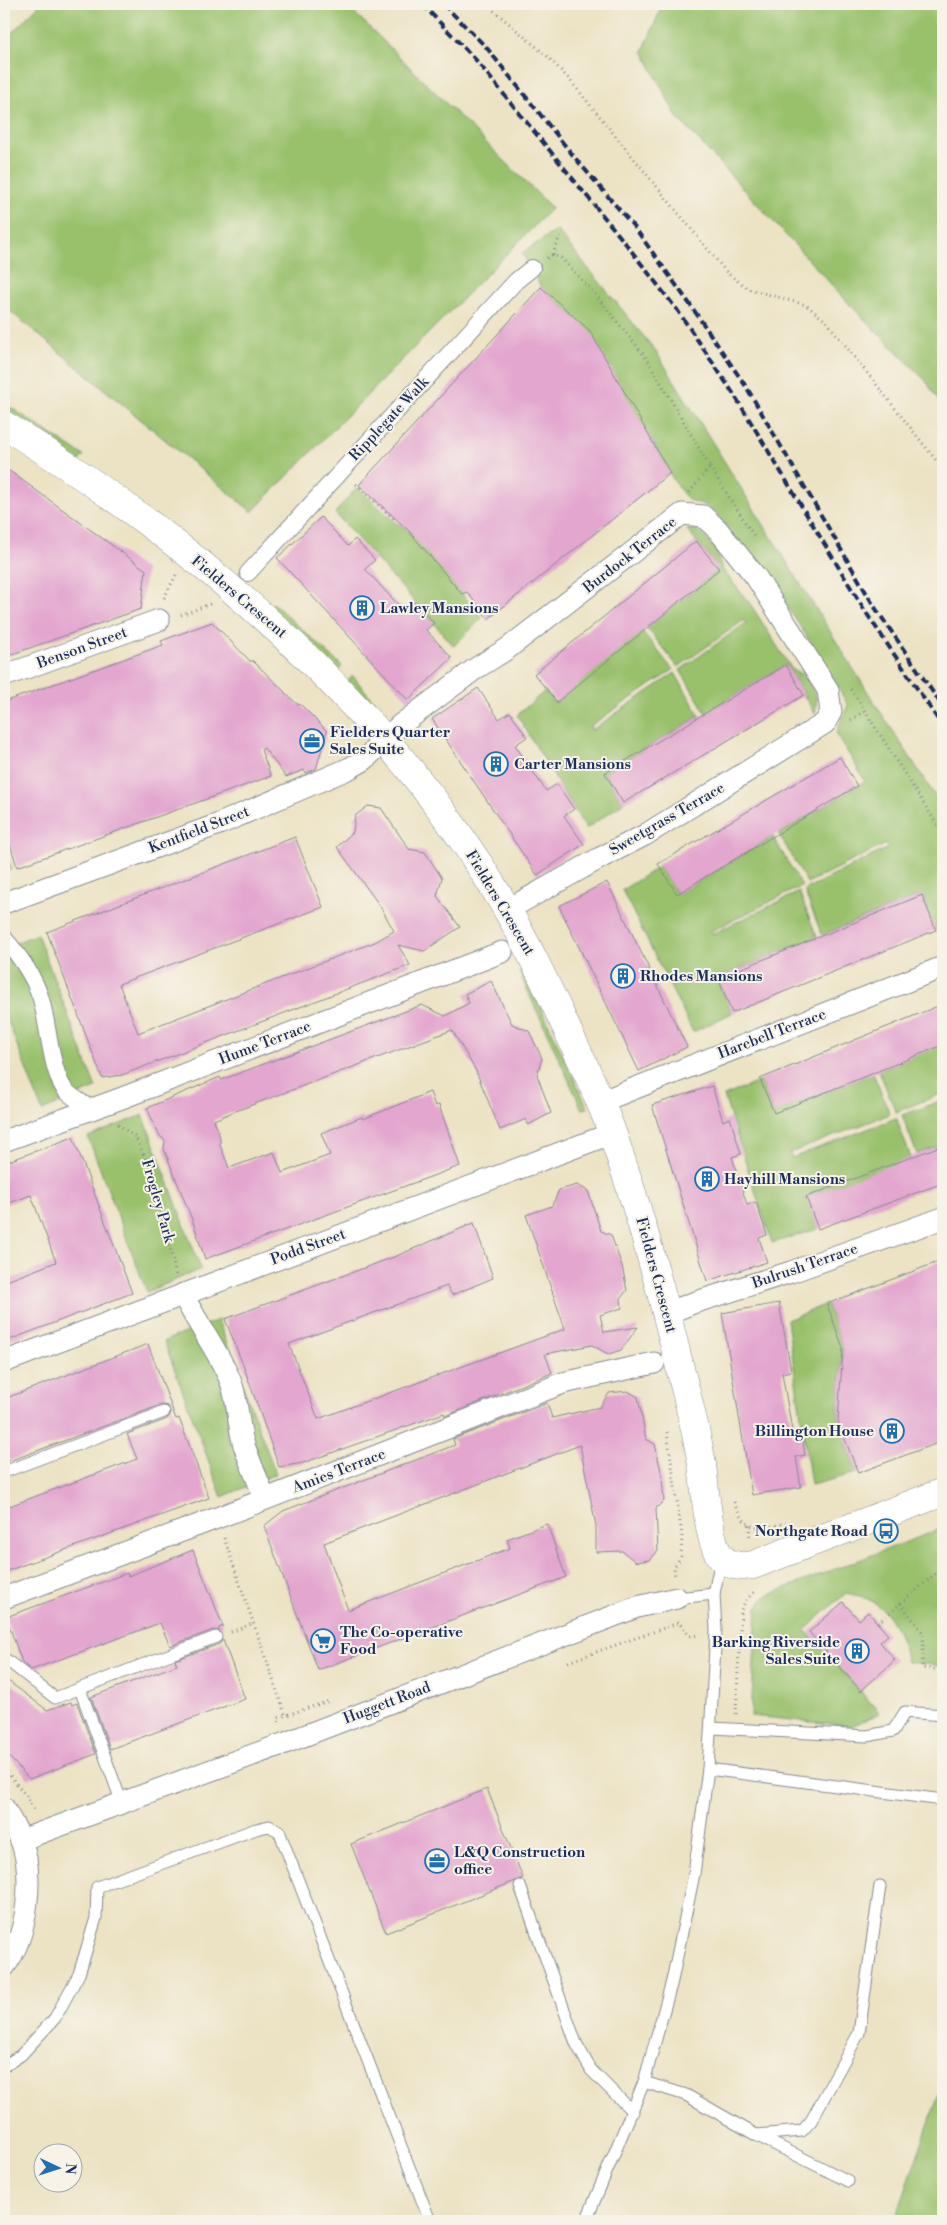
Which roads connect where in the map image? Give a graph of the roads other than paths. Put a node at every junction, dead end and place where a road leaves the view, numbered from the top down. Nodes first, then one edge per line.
1 (532, 268) road end
2 (4, 425) edge
3 (248, 573) dead end
4 (159, 620) road end
5 (4, 676) edge
6 (825, 723) joint
7 (392, 733) junction
8 (4, 903) edge
9 (518, 905) junction
10 (4, 938) edge
11 (513, 946) junction
12 (943, 967) edge
13 (612, 1097) junction
14 (91, 1109) junction
15 (613, 1133) junction
16 (4, 1141) edge
17 (943, 1218) edge
18 (182, 1294) junction
19 (668, 1314) junction
20 (666, 1360) junction
21 (4, 1362) edge
22 (164, 1412) dead end
23 (4, 1472) edge
24 (943, 1492) edge
25 (265, 1499) junction
26 (721, 1558) junction
27 (714, 1594) junction
28 (676, 1597) joint
29 (4, 1598) edge
30 (216, 1637) road end
31 (4, 1658) edge
32 (80, 1689) junction
33 (943, 1715) edge
34 (711, 1728) junction
35 (708, 1769) junction
36 (943, 1800) edge
37 (122, 1803) junction
38 (4, 1808) edge
39 (21, 1840) junction
40 (520, 1886) dead end
41 (880, 1886) dead end
42 (4, 1967) edge
43 (4, 2066) edge
44 (644, 2082) junction
45 (633, 2112) junction
46 (756, 2136) junction
47 (848, 2181) dead end
48 (430, 2221) edge
49 (586, 2221) edge

1 - 3 street, Ripplegate Walk
2 - 7 street, Fielders Crescent
4 - 5 street, Benson Street
6 - 7 street, Burdock Terrace
6 - 9 street, Sweetgrass Terrace
7 - 8 street, Kentfield Street
7 - 9 street, Fielders Crescent
9 - 11 street, Fielders Crescent
10 - 14 street
11 - 13 street, Fielders Crescent
11 - 14 street, Hume Terrace
12 - 13 street, Harebell Terrace
13 - 15 street, Fielders Crescent
14 - 16 street, Hume Terrace
15 - 18 street, Podd Street
15 - 19 street, Fielders Crescent
17 - 19 street, Bulrush Terrace
18 - 21 street, Podd Street
18 - 25 street
19 - 20 street, Fielders Crescent
20 - 25 street, Amies Terrace
20 - 26 street, Fielders Crescent
22 - 23 lane
24 - 26 street
25 - 29 street, Amies Terrace
26 - 27 lane
27 - 28 lane, Huggett Road
27 - 34 lane
28 - 37 street, Huggett Road
30 - 32 lane
31 - 32 lane
32 - 37 lane
33 - 34 lane
34 - 35 lane
35 - 36 lane
35 - 44 lane
37 - 39 street, Huggett Road
38 - 39 street
39 - 42 street
40 - 45 lane
41 - 46 lane
43 - 48 lane
44 - 45 lane
44 - 46 lane
45 - 49 lane
46 - 47 lane

